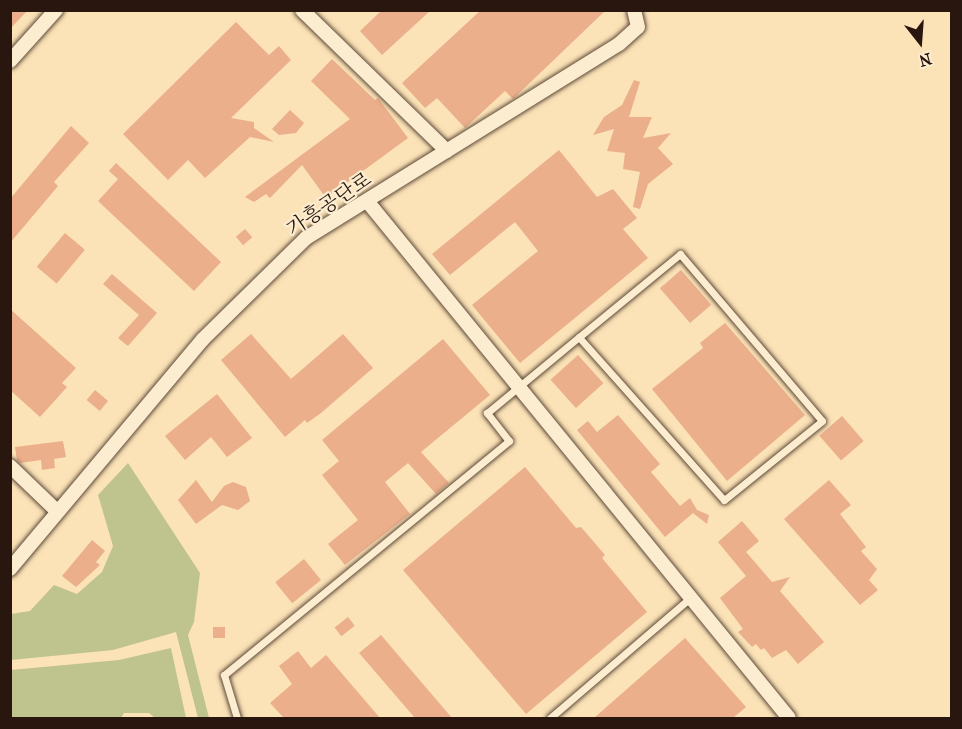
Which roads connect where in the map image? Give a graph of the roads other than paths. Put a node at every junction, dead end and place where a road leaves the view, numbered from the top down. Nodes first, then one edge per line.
1 (57, 10) edge
2 (302, 10) edge
3 (634, 10) edge
4 (10, 61) edge
5 (447, 151) junction
6 (367, 201) junction
7 (579, 337) junction
8 (519, 387) junction
9 (10, 465) edge
10 (58, 512) junction
11 (10, 569) edge
12 (690, 598) junction
13 (237, 718) edge
14 (550, 718) edge
15 (789, 718) edge

1 - 4 street
2 - 5 street
3 - 5 street, 가흥공단로
5 - 6 street, 가흥공단로
6 - 8 street
6 - 10 street, 가흥공단로
7 - 7 lane
7 - 8 lane
8 - 12 street
8 - 13 lane
9 - 10 street
10 - 11 street, 가흥공단로
12 - 14 lane
12 - 15 street

